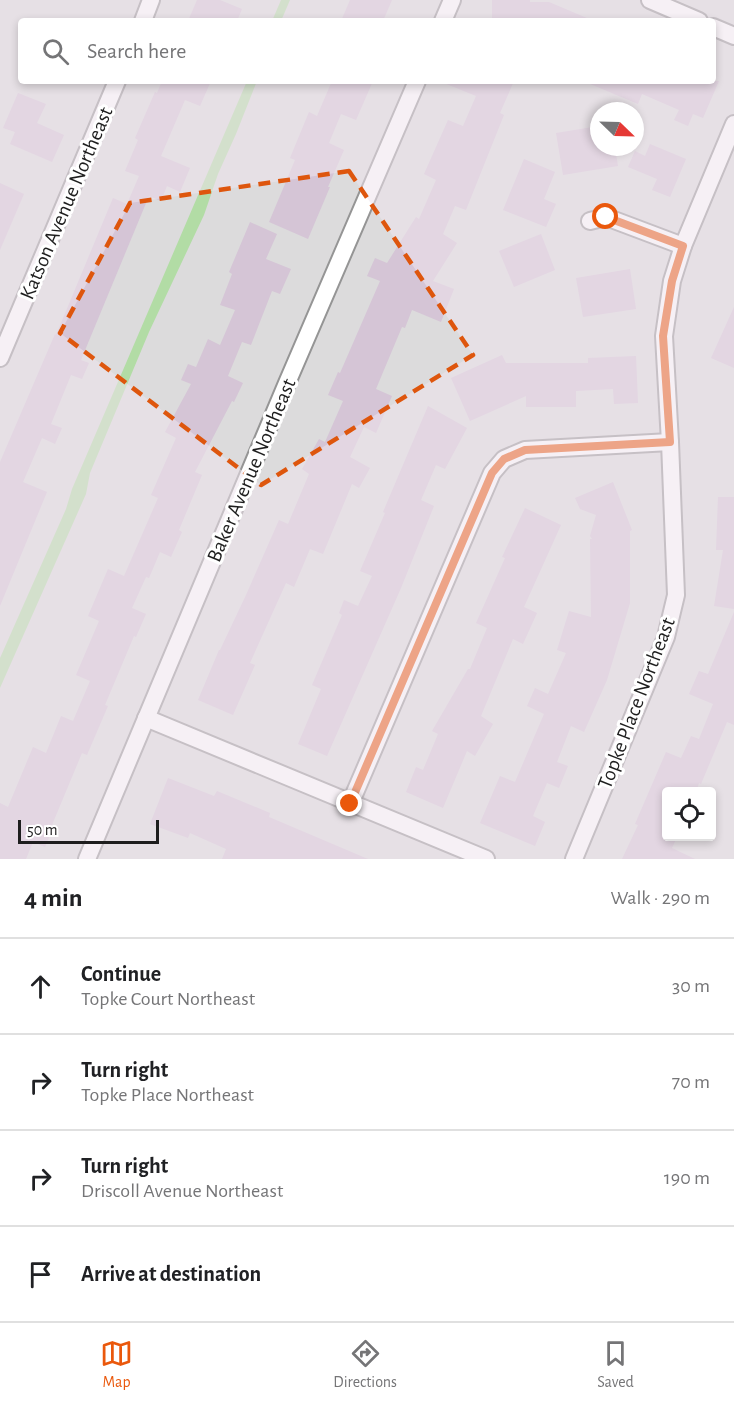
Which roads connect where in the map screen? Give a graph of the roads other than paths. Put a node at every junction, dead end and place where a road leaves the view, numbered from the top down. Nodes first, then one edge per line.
1 (152, 0) edge
2 (452, 0) edge
3 (650, 0) edge
4 (144, 18) edge
5 (444, 18) edge
6 (692, 18) edge
7 (716, 28) edge
8 (734, 36) edge
9 (116, 84) edge
10 (416, 84) edge
11 (734, 124) edge
12 (590, 220) dead end
13 (683, 246) junction
14 (0, 358) edge
15 (670, 442) junction
16 (146, 718) junction
17 (350, 804) junction
18 (87, 859) edge
19 (486, 859) edge
20 (574, 859) edge

1 - 4 street
2 - 5 street
3 - 6 street
7 - 8 street
9 - 14 street, Katson Avenue Northeast
10 - 16 street, Baker Avenue Northeast
11 - 13 street, Topke Place Northeast
12 - 13 street
13 - 15 street, Topke Place Northeast
15 - 17 street
15 - 20 street, Topke Place Northeast
16 - 17 street
16 - 18 street, Baker Avenue Northeast
17 - 19 street

